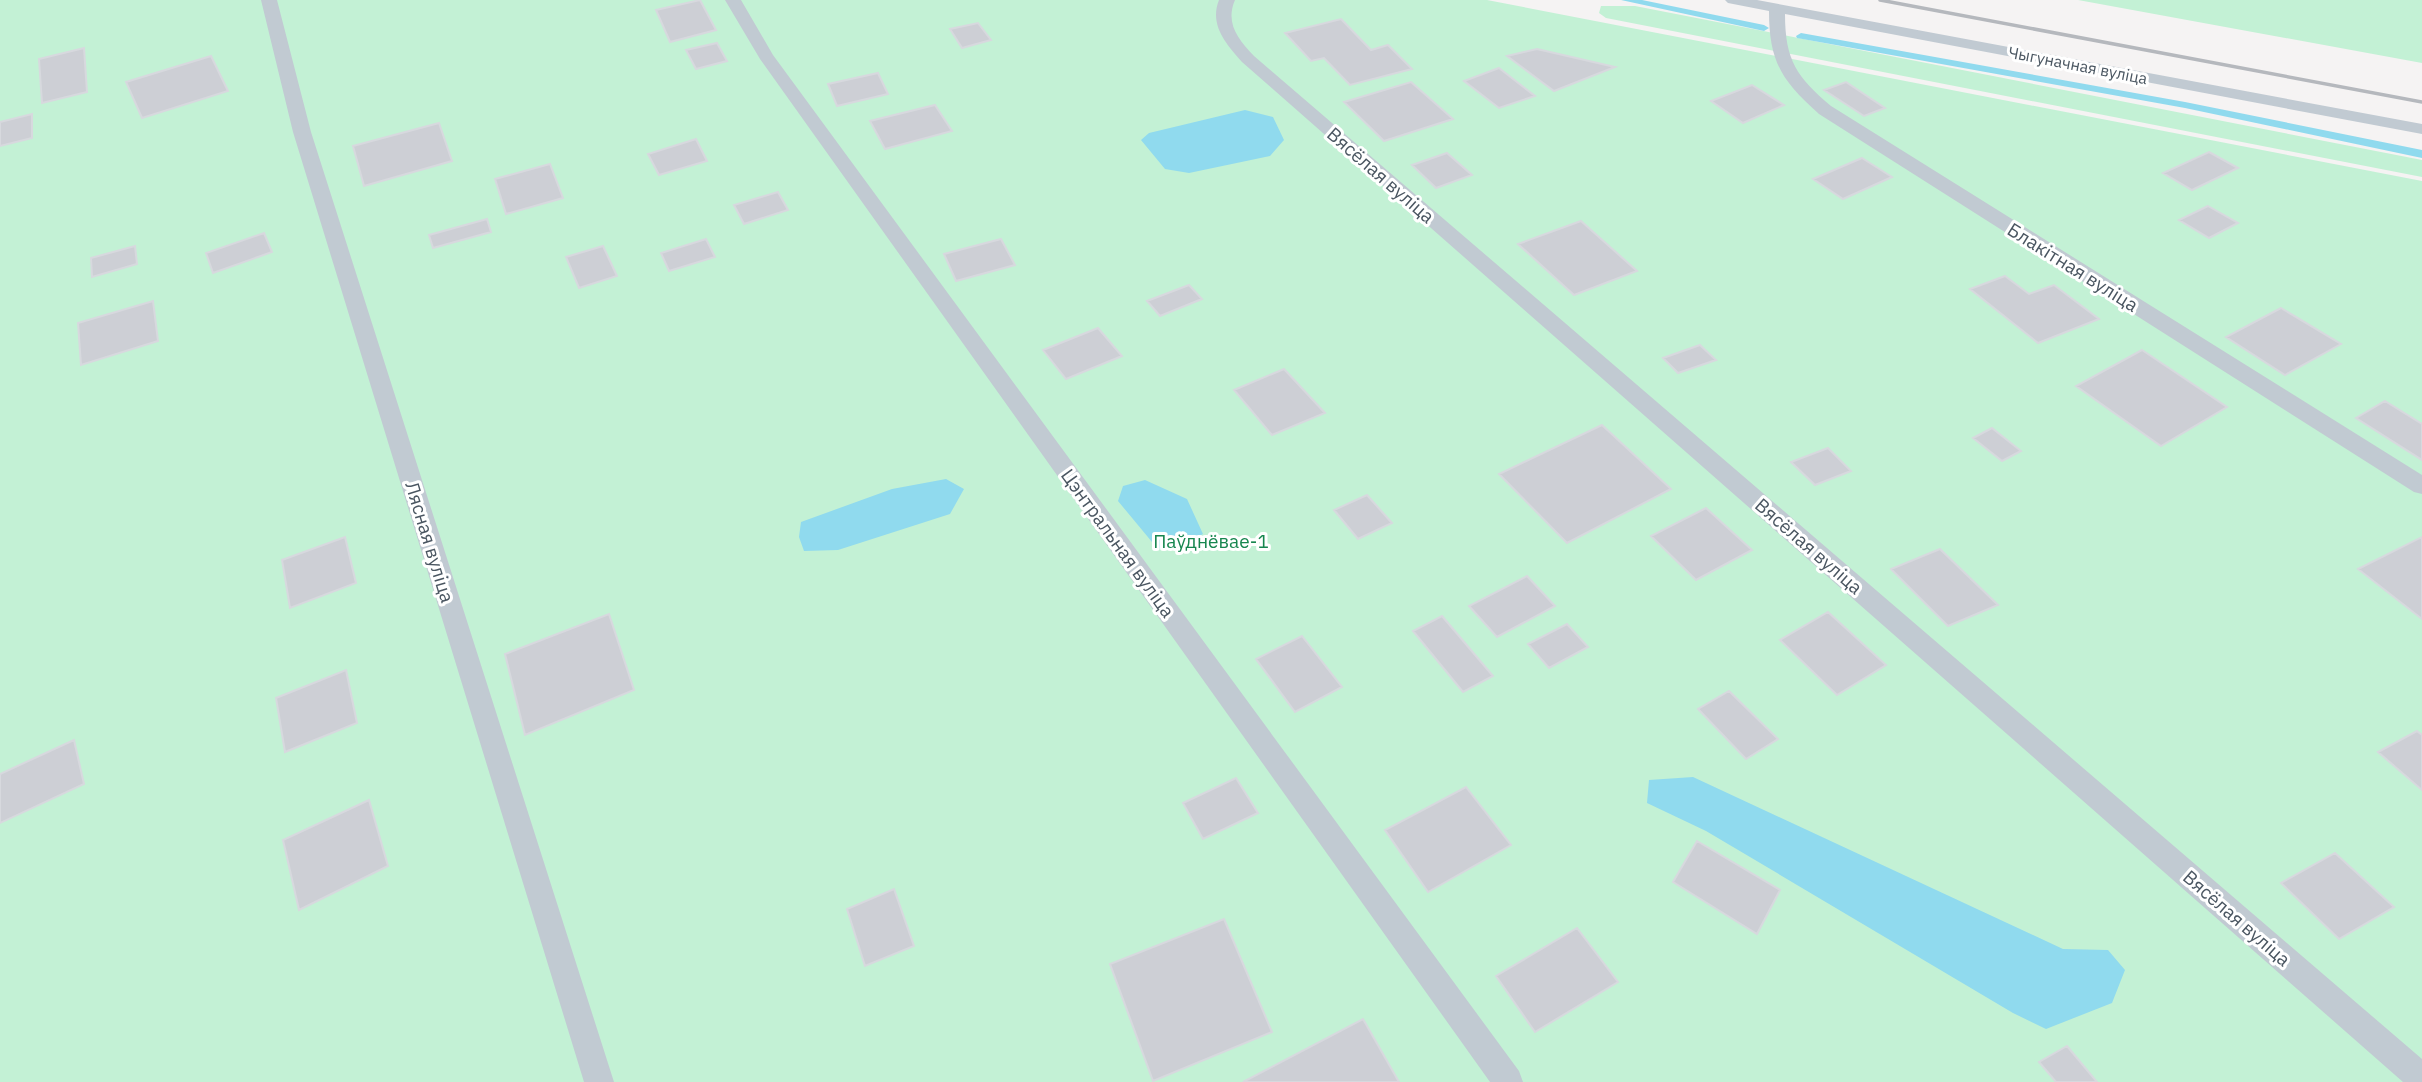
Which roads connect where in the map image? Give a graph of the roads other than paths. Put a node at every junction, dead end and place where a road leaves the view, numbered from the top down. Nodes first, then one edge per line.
1 (270, 0) edge
2 (733, 0) edge
3 (1227, 0) edge
4 (1733, 0) edge
5 (1777, 9) junction
6 (2422, 129) edge
7 (2422, 486) edge
8 (2422, 1079) edge
9 (599, 1082) edge
10 (1508, 1082) edge

1 - 9 lane, Лясная вуліца
2 - 10 lane, Цэнтральная вуліца
3 - 8 lane, Вясёлая вуліца
4 - 5 lane, Чыгуначная вуліца
5 - 6 lane, Чыгуначная вуліца
5 - 7 lane, Блакітная вуліца

